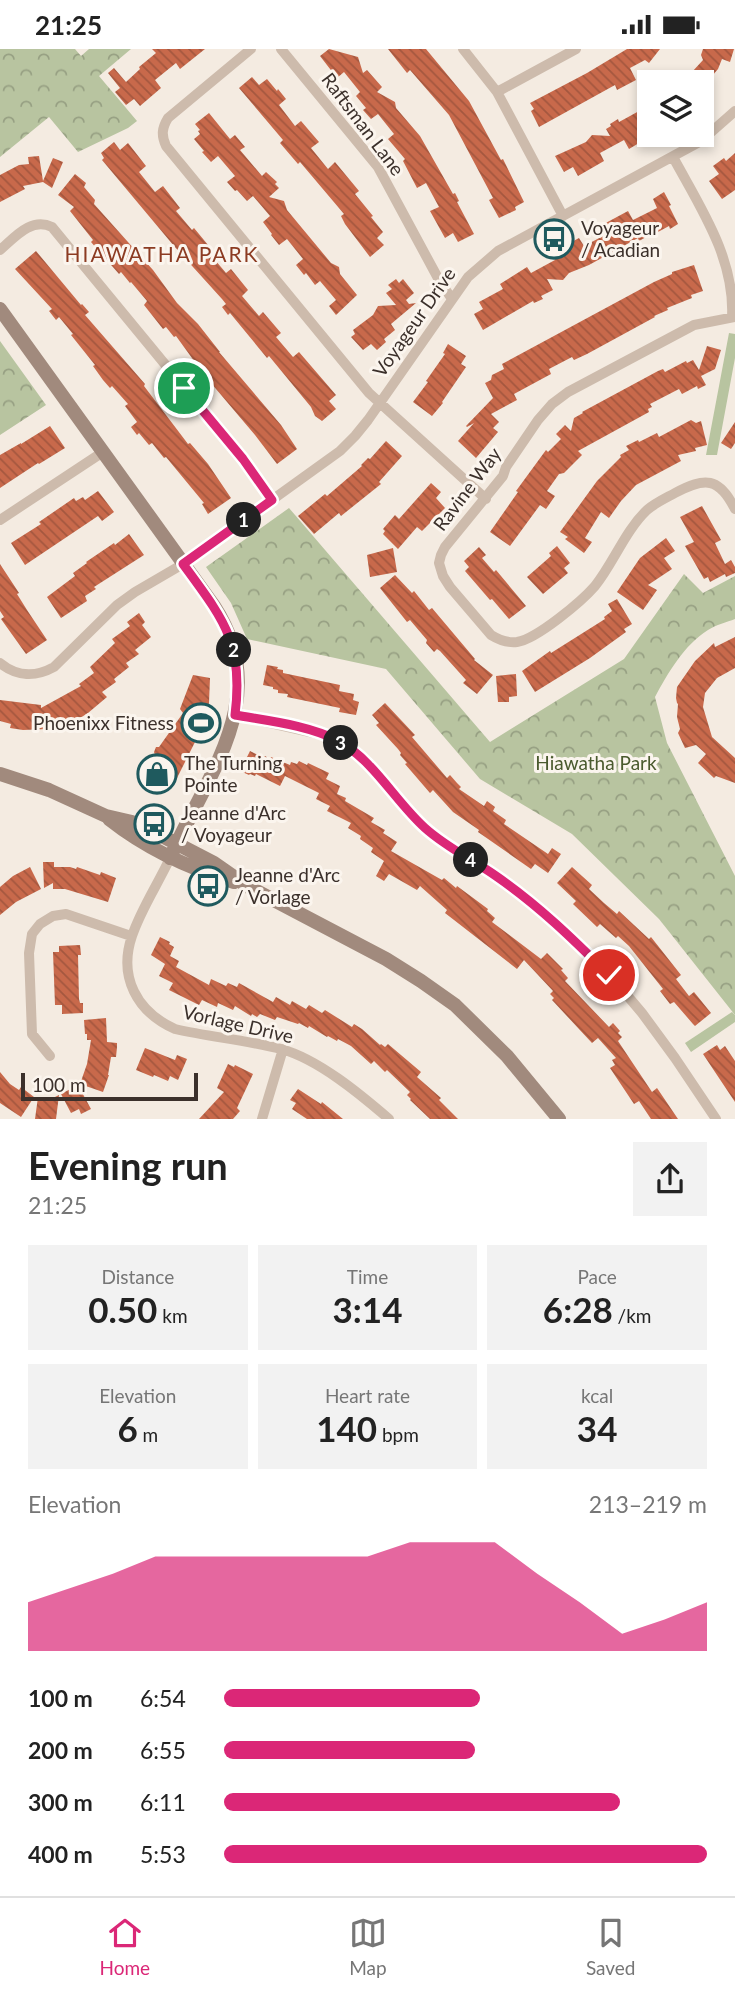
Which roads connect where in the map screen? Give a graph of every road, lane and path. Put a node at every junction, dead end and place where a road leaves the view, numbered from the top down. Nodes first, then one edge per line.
1 (251, 49) edge
2 (281, 49) edge
3 (463, 49) edge
4 (576, 49) edge
5 (496, 92) junction
6 (735, 111) edge
7 (673, 157) junction
8 (562, 216) junction
9 (0, 250) edge
10 (452, 299) junction
11 (0, 309) edge
12 (733, 317) edge
13 (380, 403) junction
14 (103, 451) junction
15 (486, 499) junction
16 (272, 500) junction
17 (735, 509) edge
18 (0, 520) edge
19 (183, 564) junction
20 (0, 663) edge
21 (235, 715) junction
22 (0, 774) edge
23 (106, 816) junction
24 (176, 843) junction
25 (170, 858) junction
26 (247, 886) junction
27 (131, 936) junction
28 (283, 1049) junction
29 (50, 1056) dead end
30 (262, 1119) edge
31 (389, 1119) edge
32 (559, 1119) edge
33 (716, 1119) edge

1 - 13 street
2 - 10 street, Raftsman Lane
3 - 5 street
4 - 5 street
5 - 8 street
6 - 7 street, Voyageur Drive
7 - 8 street, Voyageur Drive
7 - 12 street
8 - 10 street, Voyageur Drive
9 - 16 street
10 - 13 street, Voyageur Drive
11 - 14 main road
12 - 15 street, Ravine Way
13 - 15 street
13 - 16 street, Voyageur Drive
14 - 18 street
14 - 19 main road
15 - 17 street, Ravine Way
16 - 19 street, Voyageur Drive
19 - 20 street, Voyageur Drive
19 - 21 main road
21 - 24 main road
21 - 33 street
22 - 23 main road
23 - 24 main road
23 - 25 main road
24 - 25 main road
24 - 26 main road
25 - 26 main road
25 - 27 street, Vorlage Drive
26 - 32 main road
27 - 28 street, Vorlage Drive
27 - 29 street
28 - 30 street
28 - 31 street, Vorlage Drive

